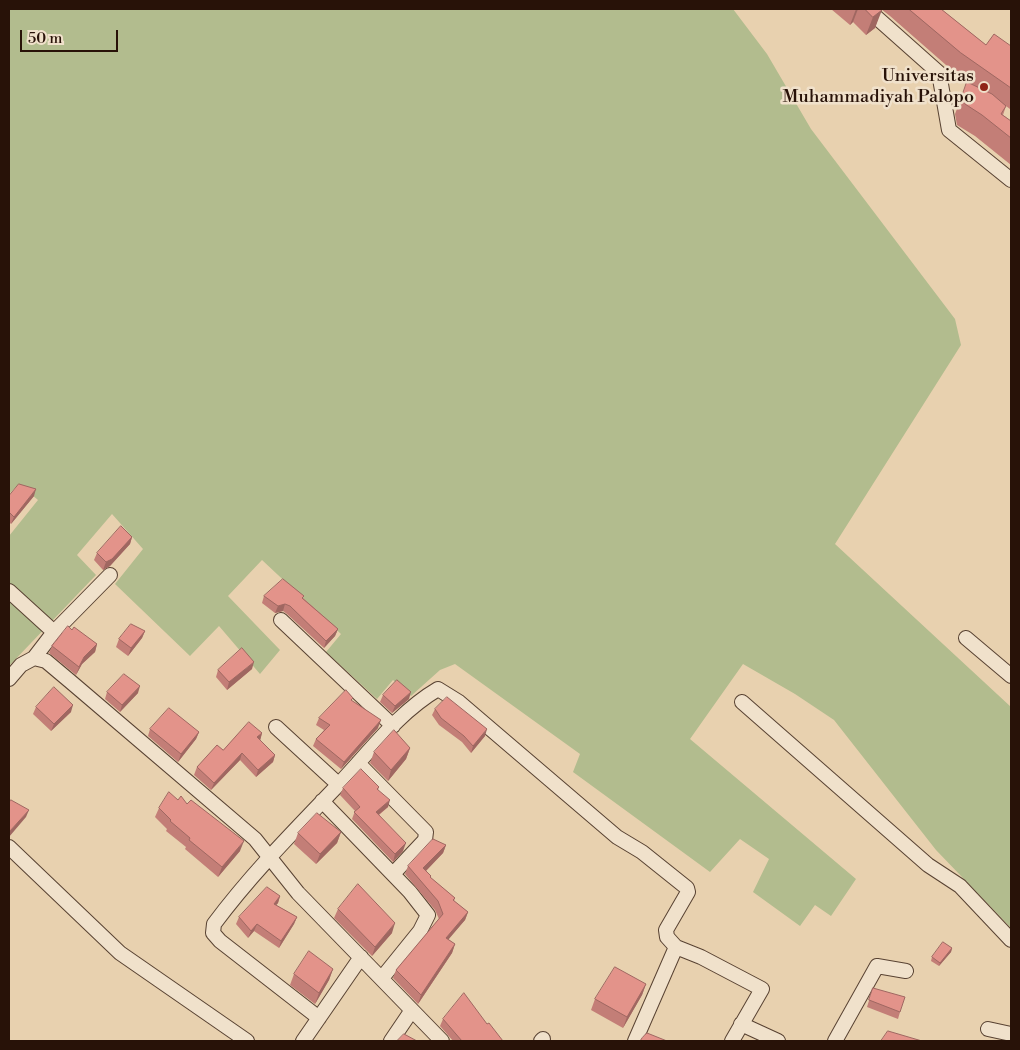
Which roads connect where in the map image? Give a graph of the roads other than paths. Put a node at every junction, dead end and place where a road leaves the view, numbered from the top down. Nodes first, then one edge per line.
1 (867, 9) edge
2 (1011, 180) edge
3 (110, 575) dead end
4 (9, 591) edge
5 (281, 620) dead end
6 (54, 632) junction
7 (966, 638) dead end
8 (34, 658) junction
9 (1011, 676) edge
10 (9, 680) edge
11 (742, 702) dead end
12 (393, 726) junction
13 (276, 727) dead end
14 (358, 763) junction
15 (338, 784) junction
16 (322, 801) junction
17 (9, 847) edge
18 (268, 856) junction
19 (393, 874) junction
20 (1011, 940) edge
21 (676, 947) junction
22 (361, 957) junction
23 (906, 971) dead end
24 (382, 978) junction
25 (412, 1010) junction
26 (319, 1018) junction
27 (741, 1024) junction
28 (988, 1029) dead end
29 (1011, 1034) edge
30 (248, 1041) edge
31 (303, 1041) edge
32 (391, 1041) edge
33 (442, 1041) edge
34 (635, 1041) edge
35 (732, 1041) edge
36 (778, 1041) edge
37 (835, 1041) edge

1 - 2 street
3 - 6 street
4 - 6 street
5 - 12 street
6 - 8 street
7 - 9 street
8 - 10 street
8 - 18 street
11 - 20 street
12 - 14 street
12 - 21 street
13 - 15 street
14 - 15 street
14 - 19 street
15 - 16 street
16 - 18 street
16 - 19 street
17 - 30 street
18 - 22 street
18 - 26 street
19 - 24 street
21 - 27 street
21 - 34 street
22 - 24 street
22 - 26 street
23 - 37 street
24 - 25 street
25 - 32 street
25 - 33 street
26 - 31 street
27 - 35 street
27 - 36 street
28 - 29 street

